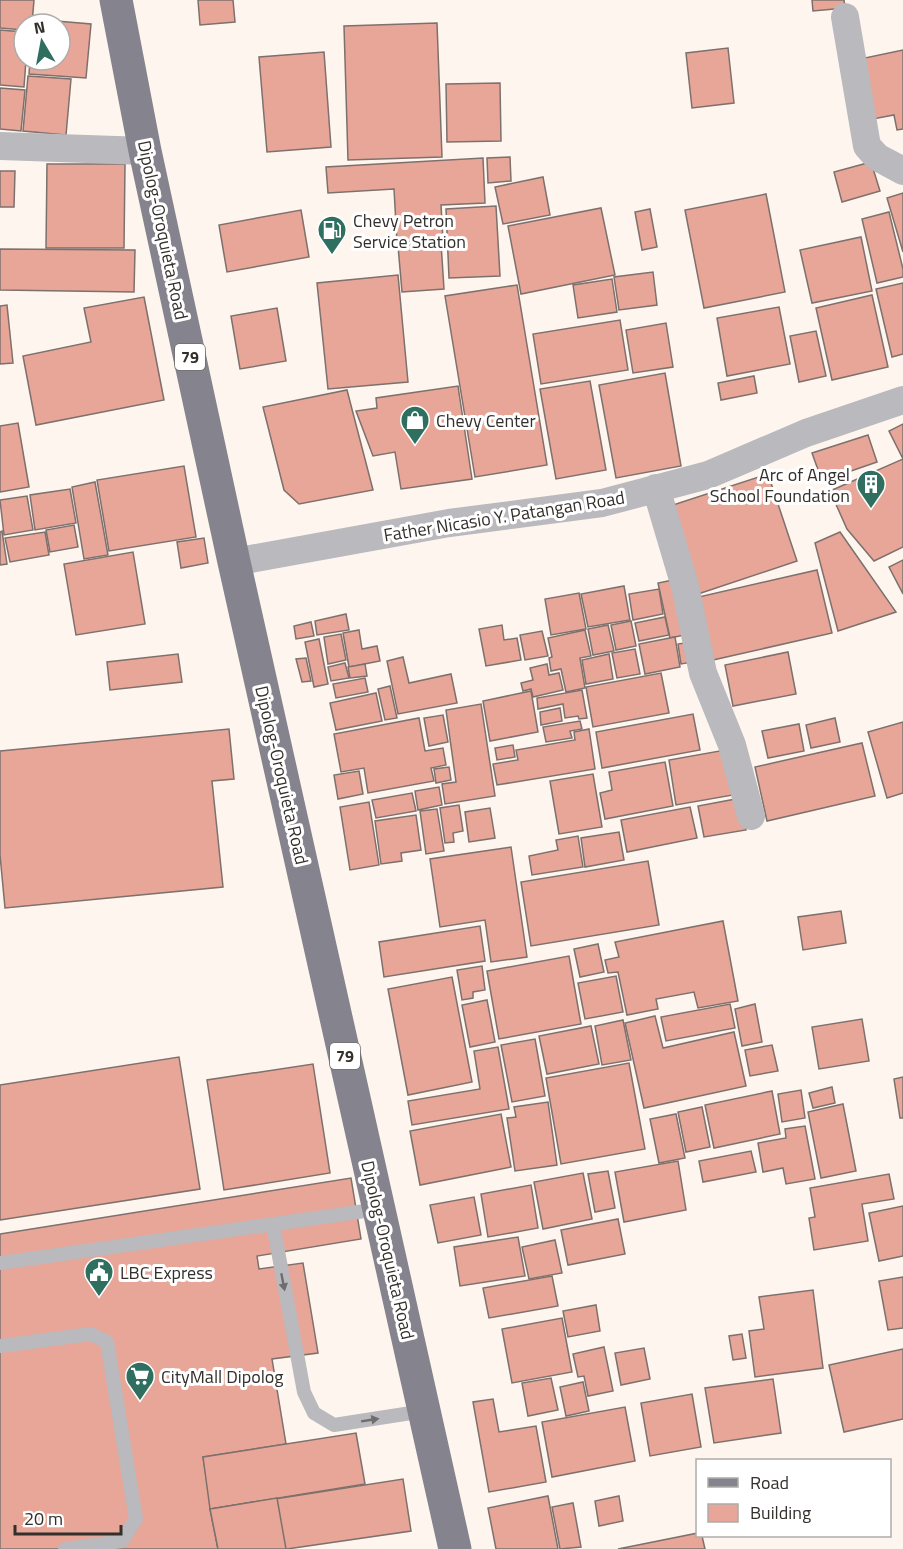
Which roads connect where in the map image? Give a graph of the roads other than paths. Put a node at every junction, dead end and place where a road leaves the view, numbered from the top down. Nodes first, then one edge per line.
1 (116, 0) edge
2 (845, 17) dead end
3 (0, 146) edge
4 (146, 151) junction
5 (903, 171) edge
6 (903, 399) edge
7 (656, 488) junction
8 (234, 562) junction
9 (751, 816) dead end
10 (379, 1209) junction
11 (273, 1224) junction
12 (0, 1263) edge
13 (0, 1346) edge
14 (424, 1412) junction
15 (64, 1549) edge
16 (455, 1549) edge

1 - 4 main road, Dipolog-Oroquieta Road / 79
2 - 5 street
3 - 4 street
4 - 8 main road, Dipolog-Oroquieta Road / 79
6 - 7 street, Father Nicasio Y. Patangan Road
7 - 8 street, Father Nicasio Y. Patangan Road
7 - 9 street
8 - 10 main road, Dipolog-Oroquieta Road / 79
10 - 11 lane
10 - 14 main road, Dipolog-Oroquieta Road / 79
11 - 12 lane
11 -> 14 lane
13 - 15 lane
14 - 16 main road, Dipolog-Oroquieta Road / 79

